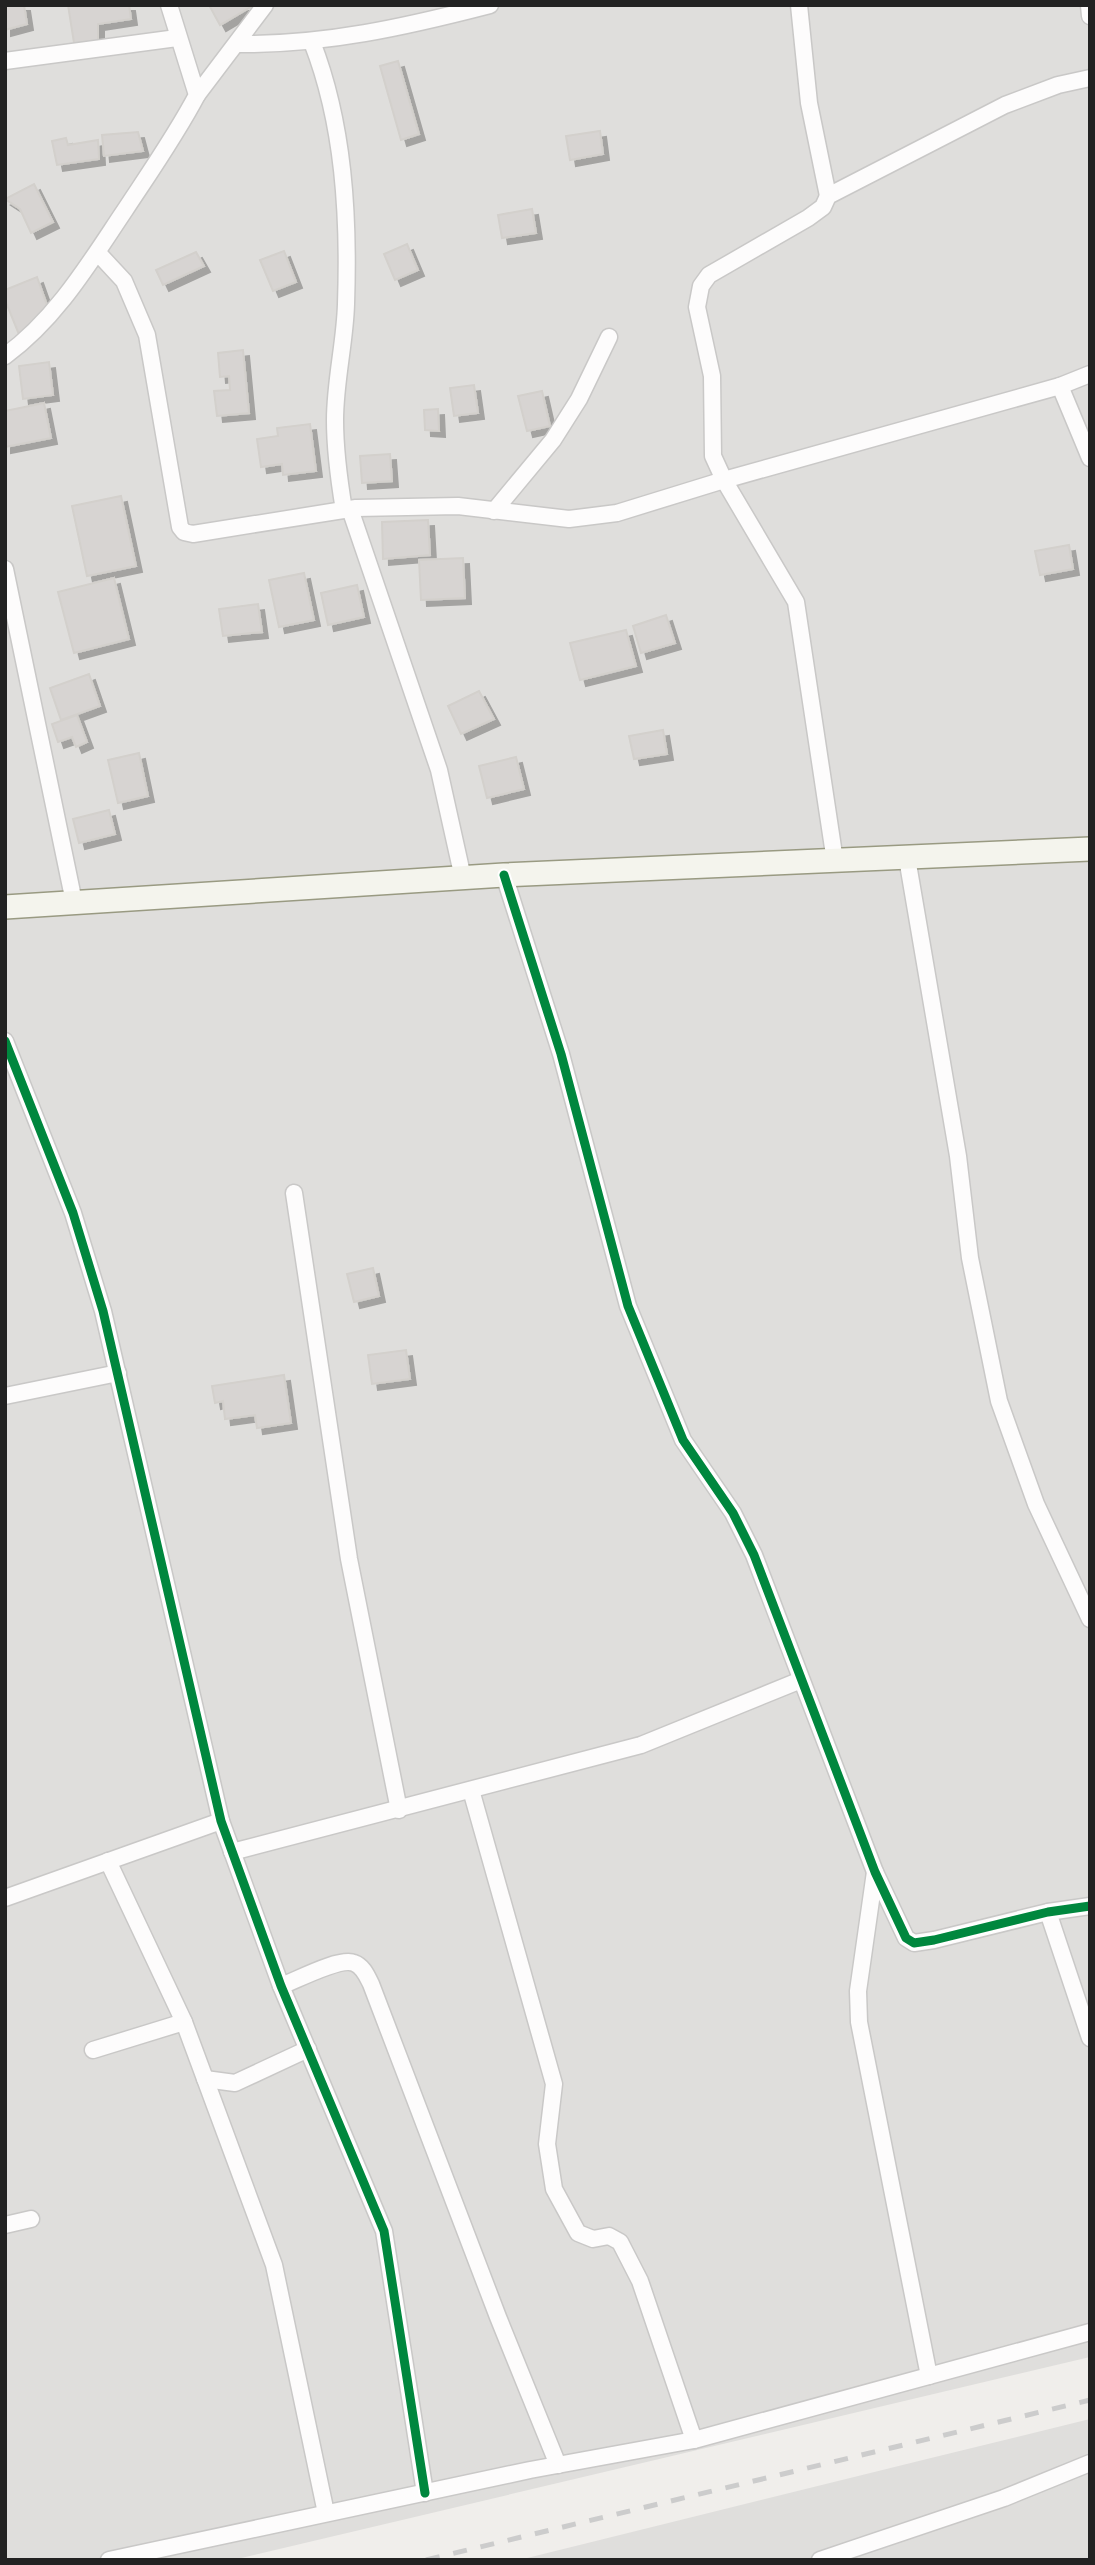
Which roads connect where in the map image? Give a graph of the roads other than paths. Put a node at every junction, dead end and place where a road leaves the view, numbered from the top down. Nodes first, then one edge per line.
1 (169, 5) edge
2 (265, 5) edge
3 (490, 5) edge
4 (799, 5) edge
5 (1089, 5) edge
6 (1090, 16) edge
7 (177, 38) junction
8 (312, 43) junction
9 (237, 44) junction
10 (5, 61) edge
11 (1090, 78) edge
12 (197, 95) junction
13 (828, 196) junction
14 (98, 253) junction
15 (609, 337) dead end
16 (5, 356) edge
17 (1090, 374) edge
18 (1060, 386) junction
19 (1090, 458) edge
20 (723, 480) junction
21 (347, 509) junction
22 (494, 511) junction
23 (5, 569) edge
24 (1090, 849) edge
25 (907, 858) junction
26 (835, 862) junction
27 (505, 875) junction
28 (463, 878) junction
29 (75, 902) junction
30 (5, 906) edge
31 (5, 1041) edge
32 (294, 1193) dead end
33 (118, 1373) junction
34 (5, 1396) edge
35 (1090, 1619) edge
36 (801, 1680) junction
37 (471, 1790) junction
38 (399, 1810) junction
39 (221, 1821) junction
40 (232, 1852) junction
41 (108, 1861) junction
42 (875, 1872) junction
43 (5, 1898) edge
44 (1090, 1906) edge
45 (1048, 1912) junction
46 (281, 1986) junction
47 (184, 2022) junction
48 (1090, 2038) edge
49 (308, 2049) junction
50 (93, 2050) dead end
51 (205, 2079) junction
52 (235, 2084) junction
53 (221, 2117) junction
54 (32, 2219) dead end
55 (5, 2225) edge
56 (1090, 2332) edge
57 (929, 2376) junction
58 (694, 2440) junction
59 (1090, 2463) edge
60 (558, 2465) junction
61 (425, 2493) junction
62 (326, 2514) junction
63 (109, 2560) edge
64 (820, 2560) edge

1 - 7 street
2 - 9 street
3 - 8 street
4 - 13 street
5 - 6 street
7 - 10 street
7 - 12 street
8 - 9 street
8 - 21 street
9 - 12 street
11 - 13 street
12 - 14 street
13 - 20 street
14 - 16 street
14 - 21 street
15 - 22 street
17 - 18 street
18 - 19 street
18 - 20 street
20 - 22 street
20 - 26 street
21 - 22 street
21 - 28 street
23 - 29 street
24 - 25 street
25 - 26 street
25 - 35 street
26 - 27 street
27 - 28 street
27 - 36 street
28 - 29 street
29 - 30 street
31 - 33 street
32 - 38 street
33 - 34 street
33 - 39 street
36 - 37 street
36 - 42 street
37 - 38 street
37 - 58 street
38 - 40 street
39 - 40 street
39 - 41 street
40 - 46 street
41 - 43 street
41 - 47 street
42 - 45 street
42 - 57 street
44 - 45 street
45 - 48 street
46 - 49 street
46 - 60 street
47 - 50 street
47 - 51 street
49 - 52 street
49 - 61 street
51 - 52 street
51 - 53 street
52 - 53 street
53 - 62 street
54 - 55 street
56 - 57 street
57 - 58 street
58 - 60 street
59 - 64 street
60 - 61 street
61 - 62 street
62 - 63 street

